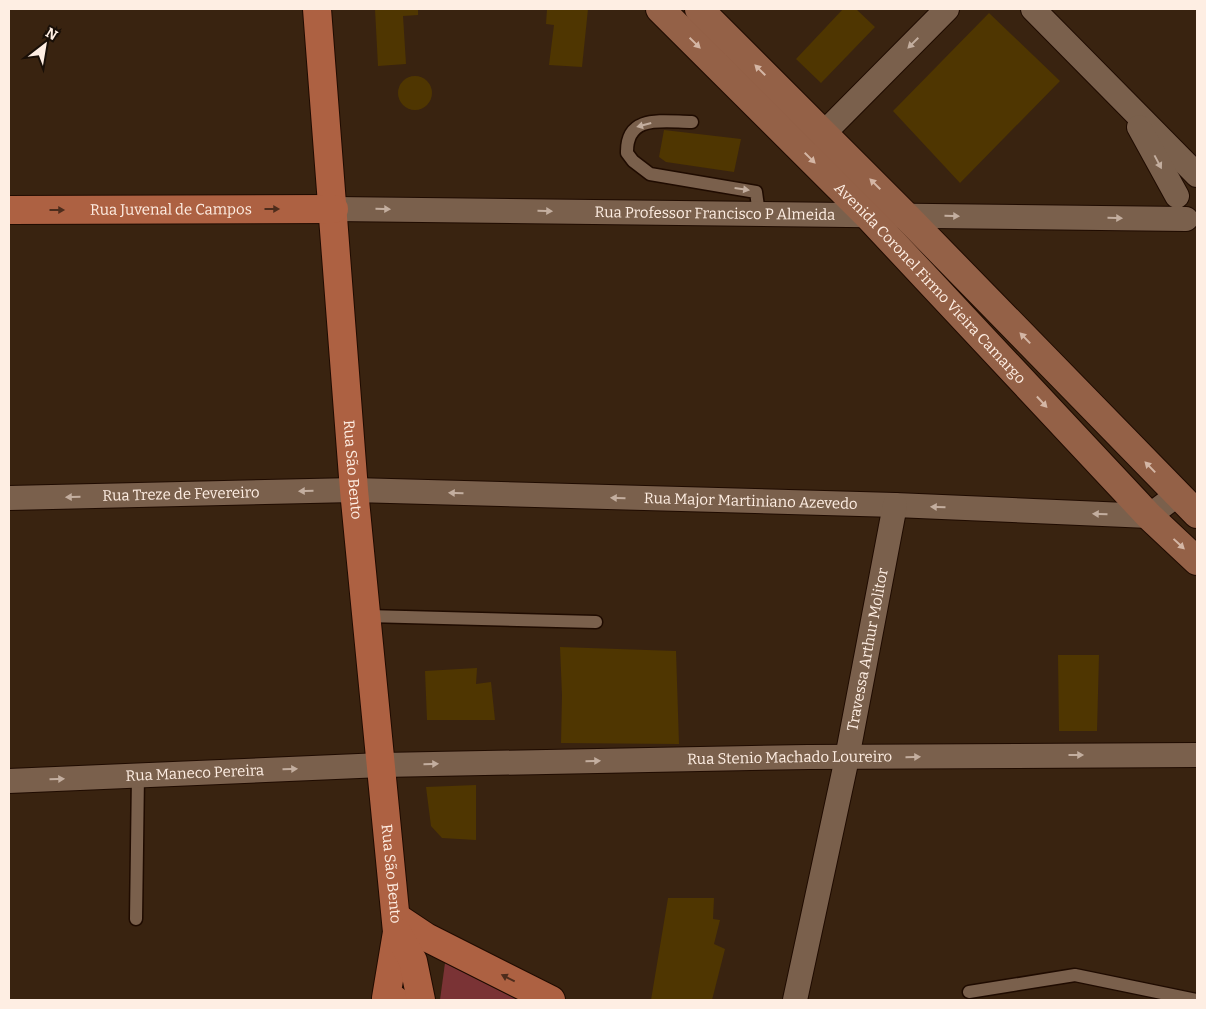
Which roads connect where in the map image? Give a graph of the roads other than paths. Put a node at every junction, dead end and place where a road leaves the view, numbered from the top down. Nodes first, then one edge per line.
1 (318, 9) edge
2 (660, 9) edge
3 (699, 9) edge
4 (947, 9) edge
5 (1033, 9) edge
6 (1127, 103) junction
7 (692, 122) dead end
8 (824, 134) junction
9 (1195, 169) edge
10 (1177, 196) junction
11 (334, 209) junction
12 (9, 210) edge
13 (759, 214) junction
14 (868, 216) junction
15 (906, 216) junction
16 (1192, 220) edge
17 (354, 490) junction
18 (1177, 495) junction
19 (9, 498) edge
20 (895, 505) junction
21 (1197, 514) edge
22 (1149, 516) junction
23 (1197, 561) edge
24 (367, 616) junction
25 (596, 622) dead end
26 (1197, 755) edge
27 (847, 758) junction
28 (382, 765) junction
29 (138, 775) junction
30 (9, 781) edge
31 (136, 920) dead end
32 (397, 924) junction
33 (969, 992) dead end
34 (390, 999) edge
35 (421, 1000) edge
36 (551, 1000) edge
37 (794, 1000) edge
38 (1196, 1000) edge

1 - 11 main road, Rua São Bento
2 -> 14 main road, Avenida Coronel Firmo Vieira Camargo
8 -> 3 main road, Avenida Coronel Firmo Vieira Camargo
4 -> 8 street
5 - 6 street
6 - 9 street
6 -> 10 street
7 -> 13 lane
15 -> 8 main road, Avenida Coronel Firmo Vieira Camargo
9 - 10 street
10 - 16 street
12 -> 11 main road, Rua Juvenal de Campos
11 -> 13 street, Rua Professor Francisco P Almeida
11 - 17 main road, Rua São Bento
13 - 14 street, Rua Professor Francisco P Almeida
14 - 15 street, Rua Professor Francisco P Almeida
14 -> 22 main road, Avenida Coronel Firmo Vieira Camargo
15 -> 16 street, Rua Professor Francisco P Almeida
18 -> 15 main road, Avenida Coronel Firmo Vieira Camargo
17 -> 19 street, Rua Treze de Fevereiro
20 -> 17 street, Rua Major Martiniano Azevedo
17 - 24 main road, Rua São Bento
18 - 21 main road, Avenida Coronel Firmo Vieira Camargo
18 - 22 street
22 -> 20 street, Rua Major Martiniano Azevedo
20 - 27 street, Travessa Arthur Molitor
22 -> 23 main road, Avenida Coronel Firmo Vieira Camargo
24 - 25 lane
24 - 28 main road, Rua São Bento
27 -> 26 street, Rua Stenio Machado Loureiro
28 -> 27 street, Rua Stenio Machado Loureiro
27 - 37 street, Travessa Arthur Molitor
29 -> 28 street, Rua Maneco Pereira
28 - 32 main road, Rua São Bento
30 -> 29 street, Rua Maneco Pereira
29 - 31 lane
32 - 34 main road, Rua São Bento
32 - 35 main road, Rua São Bento
36 -> 32 main road
33 - 38 lane

